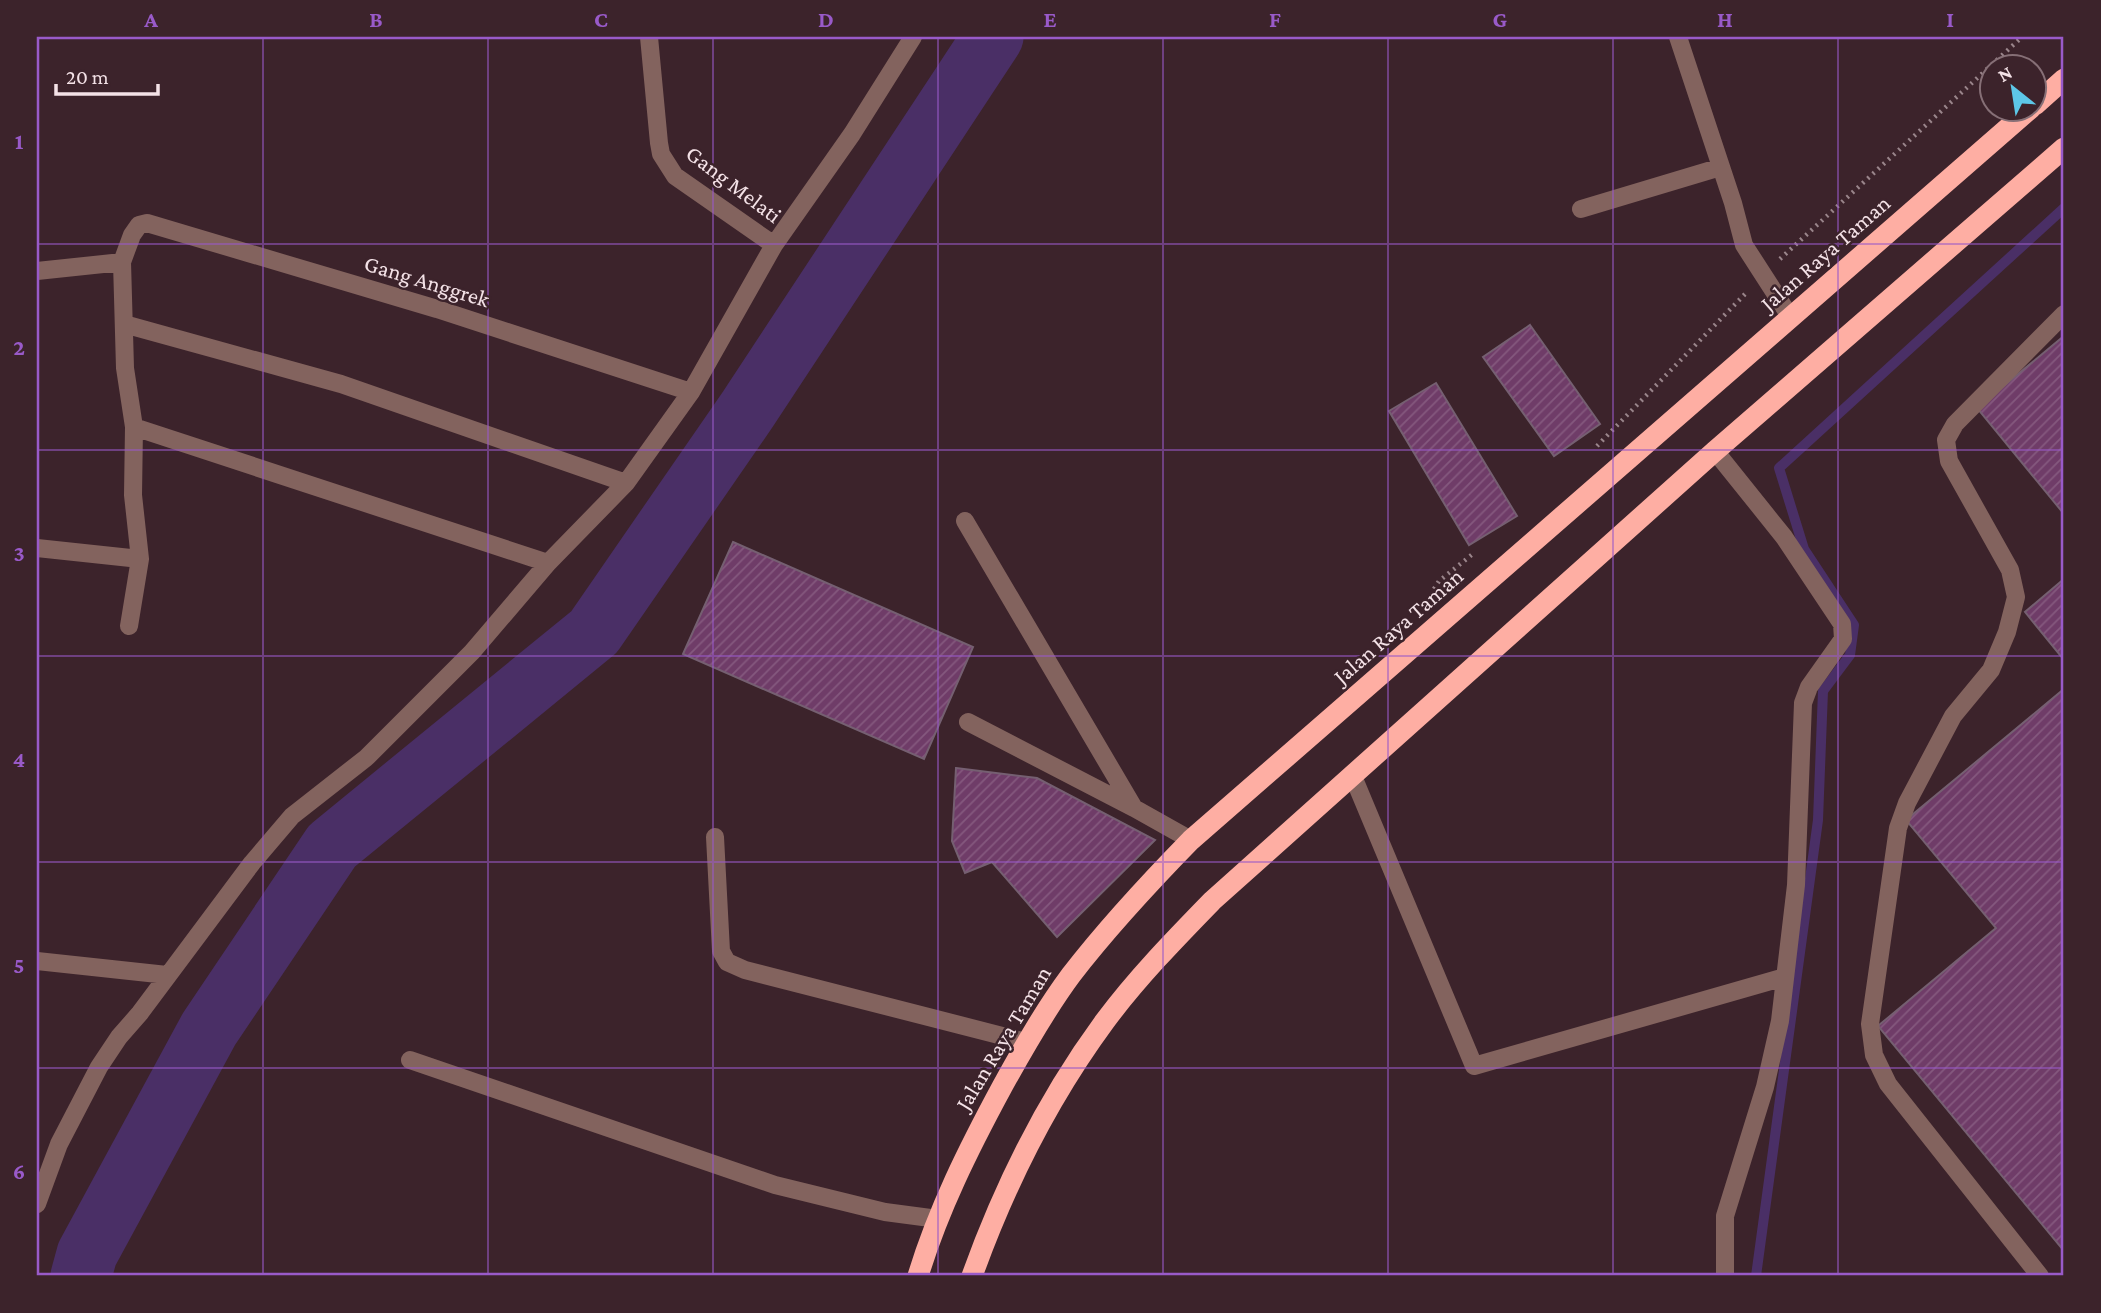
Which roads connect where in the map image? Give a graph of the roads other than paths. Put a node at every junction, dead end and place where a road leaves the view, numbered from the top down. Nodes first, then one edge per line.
1 (649, 37) edge
2 (900, 37) edge
3 (913, 37) edge
4 (1678, 37) edge
5 (901, 57) junction
6 (2064, 79) edge
7 (2048, 93) edge
8 (2015, 122) edge
9 (2064, 148) edge
10 (1721, 167) junction
11 (1581, 209) dead end
12 (774, 245) junction
13 (122, 262) junction
14 (37, 271) edge
15 (2064, 314) edge
16 (1791, 318) junction
17 (124, 324) junction
18 (691, 392) junction
19 (134, 427) junction
20 (1715, 451) junction
21 (626, 483) junction
22 (965, 521) dead end
23 (37, 548) edge
24 (140, 559) junction
25 (548, 563) junction
26 (129, 626) dead end
27 (968, 722) dead end
28 (1352, 774) junction
29 (1134, 808) junction
30 (715, 837) dead end
31 (1191, 840) junction
32 (37, 961) edge
33 (167, 975) junction
34 (1785, 977) junction
35 (1026, 1042) junction
36 (410, 1060) dead end
37 (44, 1165) edge
38 (37, 1204) edge
39 (938, 1219) junction
40 (918, 1276) edge
41 (972, 1276) edge
42 (1726, 1276) edge
43 (2040, 1276) edge

1 - 12 street, Gang Melati
2 - 5 street
3 - 5 street
4 - 10 street
5 - 12 street
6 - 7 highway
8 - 16 highway, Jalan Raya Taman
9 - 20 highway
10 - 11 street
10 - 16 street
12 - 18 street
13 - 14 street
13 - 17 street
13 - 18 street, Gang Anggrek
15 - 43 street
16 - 31 highway, Jalan Raya Taman
17 - 19 street
17 - 21 street
18 - 21 street
19 - 24 street
19 - 25 street
20 - 28 highway
20 - 34 street
21 - 25 street
22 - 29 street
23 - 24 street
24 - 26 street
25 - 33 street
27 - 29 street
28 - 34 street
28 - 41 highway
29 - 31 street
30 - 35 street
31 - 35 highway, Jalan Raya Taman
32 - 33 street
33 - 37 street
34 - 42 street
35 - 39 highway, Jalan Raya Taman
36 - 39 street
37 - 38 street
39 - 40 highway, Jalan Raya Taman

